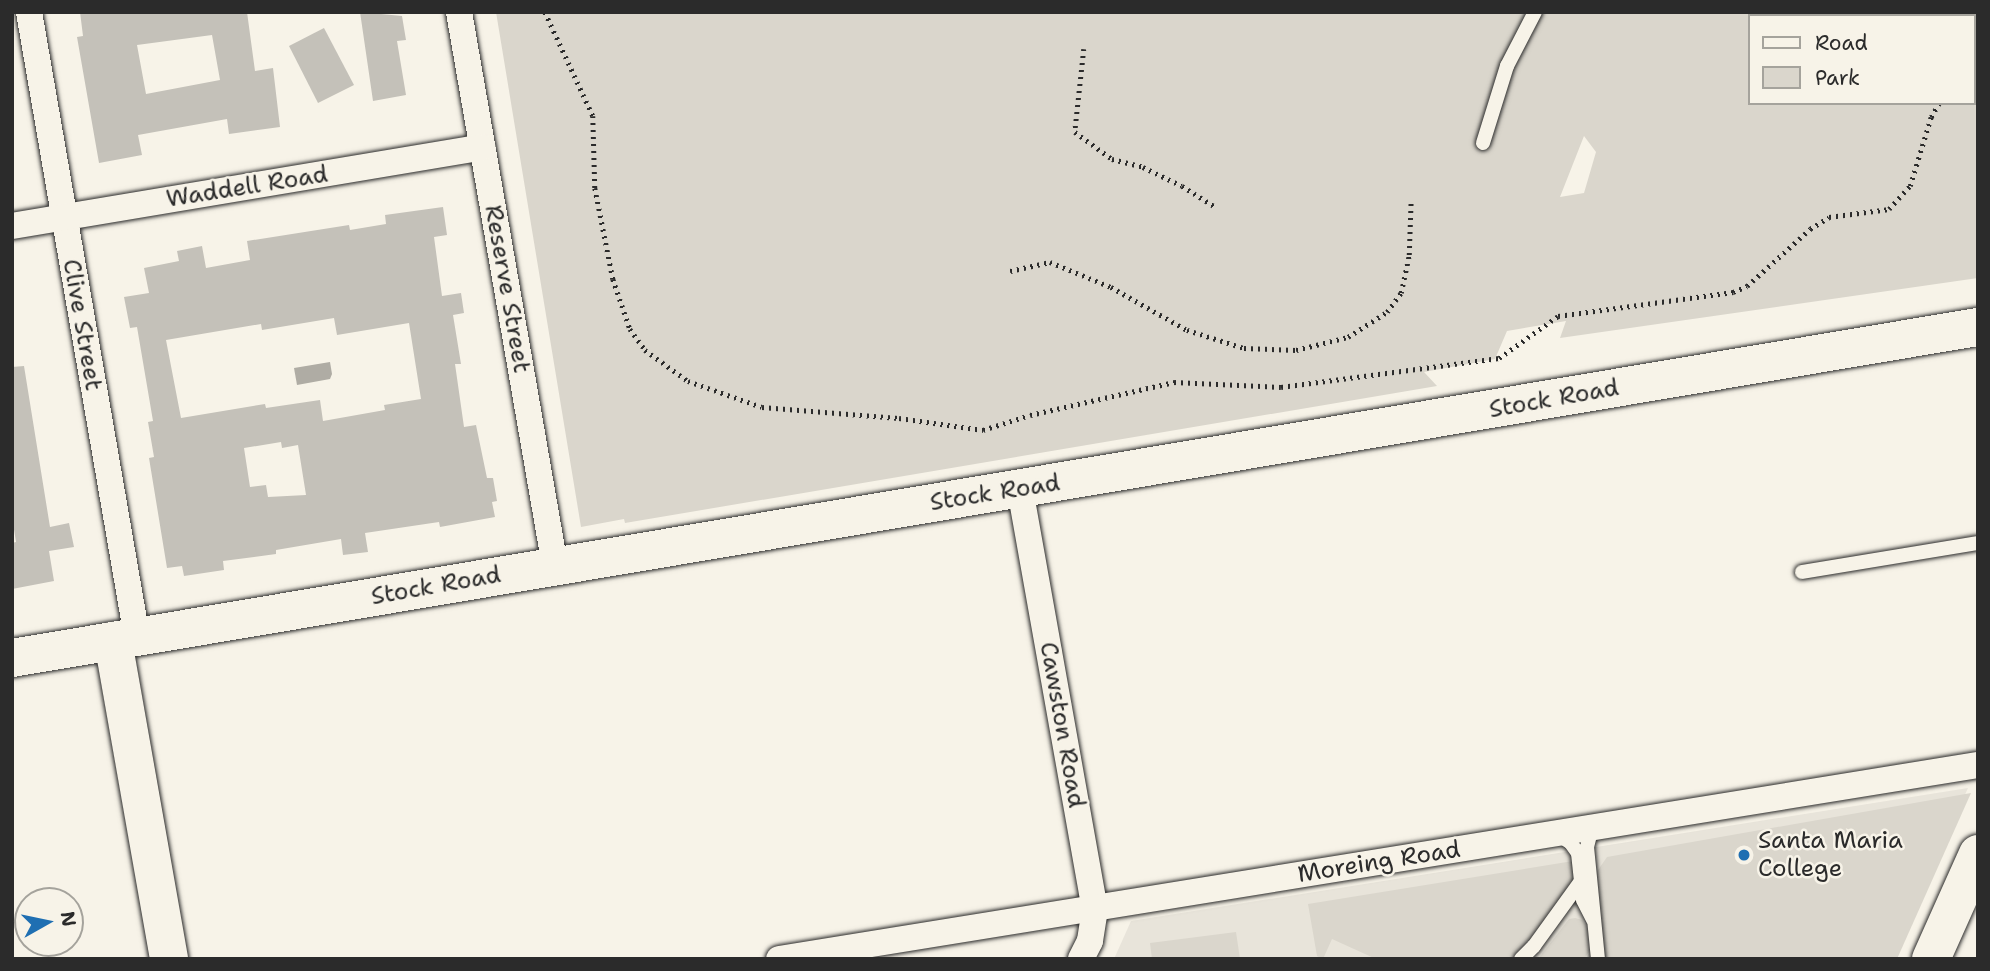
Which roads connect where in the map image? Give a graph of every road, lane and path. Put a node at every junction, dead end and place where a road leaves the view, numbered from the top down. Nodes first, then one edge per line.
1 (29, 12) edge
2 (459, 12) edge
3 (545, 12) edge
4 (1535, 12) edge
5 (1084, 49) dead end
6 (1938, 105) edge
7 (1483, 143) dead end
8 (482, 147) junction
9 (1411, 199) dead end
10 (1214, 206) dead end
11 (64, 217) junction
12 (12, 226) edge
13 (1010, 271) dead end
14 (1978, 327) edge
15 (1020, 489) junction
16 (1978, 543) edge
17 (555, 566) junction
18 (1802, 572) dead end
19 (125, 639) junction
20 (12, 658) edge
21 (1978, 765) edge
22 (1600, 826) junction
23 (1555, 833) junction
24 (1978, 854) edge
25 (1581, 881) junction
26 (1095, 909) junction
27 (1595, 925) junction
28 (168, 958) edge
29 (779, 959) edge
30 (1081, 959) edge
31 (1521, 959) edge
32 (1532, 959) edge
33 (1598, 959) edge
34 (1931, 959) edge

1 - 11 street, Clive Street
2 - 8 street, Reserve Street
3 - 6 path
4 - 7 lane
5 - 10 path
8 - 11 street, Waddell Road
8 - 17 street, Reserve Street
9 - 13 path
11 - 12 street, Waddell Road
11 - 19 street, Clive Street
14 - 15 street, Stock Road
15 - 17 street, Stock Road
15 - 26 street, Cawston Road
16 - 18 lane
17 - 19 street, Stock Road
19 - 20 street, Stock Road
19 - 28 street, Clive Street
21 - 22 street, Moreing Road
22 - 23 street, Moreing Road
22 - 27 lane
23 - 25 lane
23 - 26 street, Moreing Road
24 - 34 street
25 - 27 lane
25 - 31 lane
26 - 29 street, Moreing Road
26 - 30 street, Cawston Road
27 - 32 lane
27 - 33 lane

